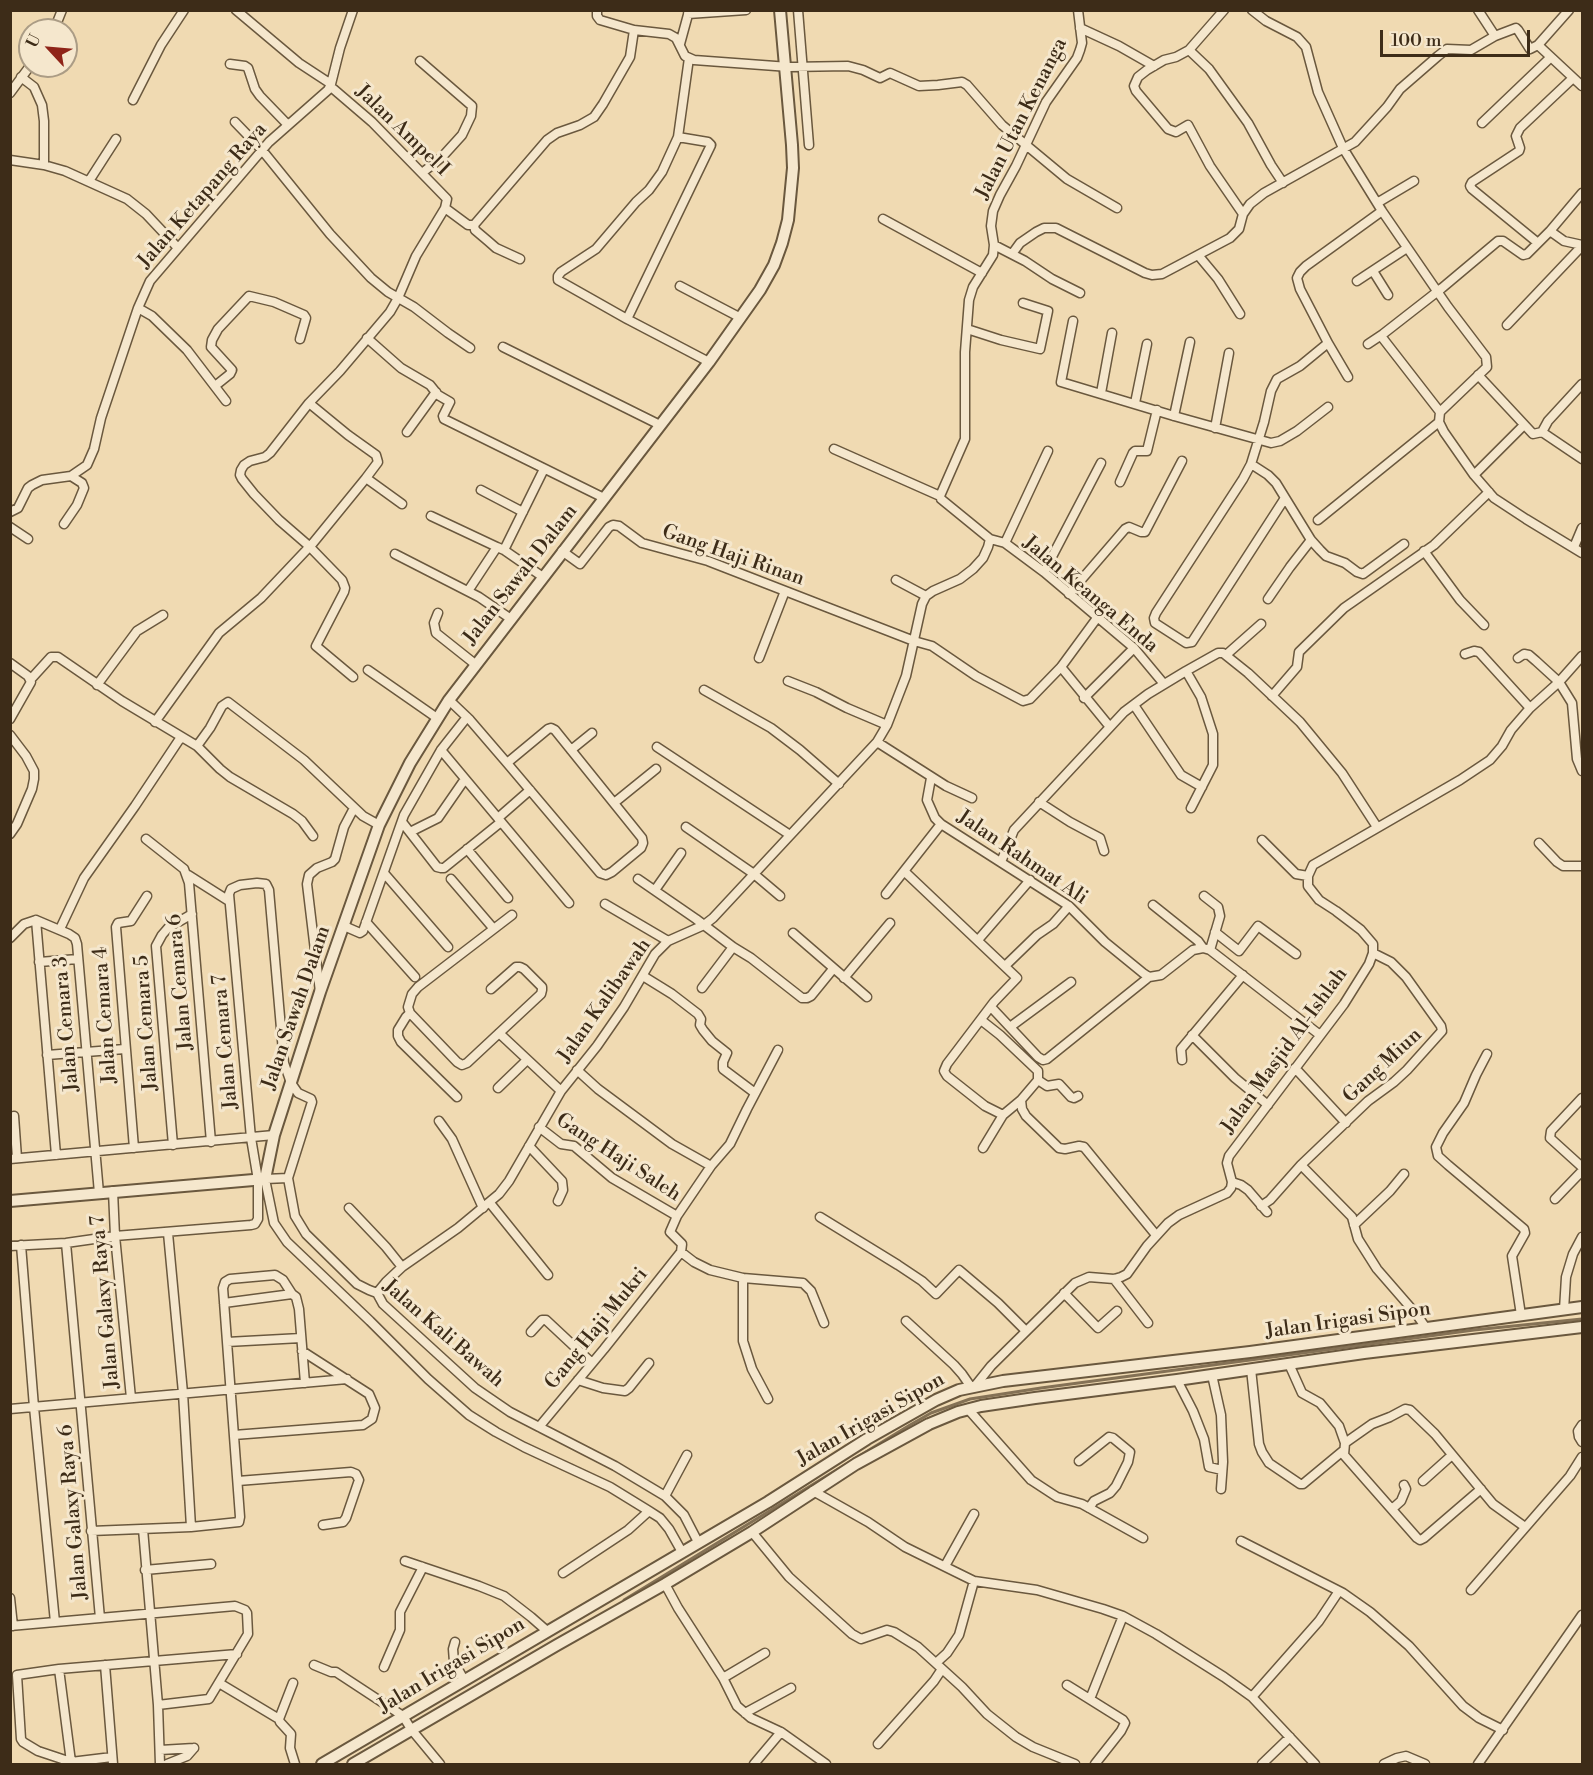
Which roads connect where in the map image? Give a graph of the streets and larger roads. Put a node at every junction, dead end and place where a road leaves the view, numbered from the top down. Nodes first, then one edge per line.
1 (184, 10) edge
2 (236, 10) edge
3 (353, 10) edge
4 (597, 10) edge
5 (746, 10) edge
6 (780, 10) edge
7 (798, 10) edge
8 (1078, 10) edge
9 (1224, 10) edge
10 (1252, 10) edge
11 (1478, 10) edge
12 (1569, 10) edge
13 (688, 12) edge
14 (1080, 28) junction
15 (634, 30) junction
16 (1495, 36) junction
17 (680, 44) junction
18 (1538, 45) junction
19 (1189, 50) junction
20 (1551, 57) junction
21 (689, 58) junction
22 (420, 61) dead end
23 (230, 64) dead end
24 (794, 66) junction
25 (1154, 66) junction
26 (20, 78) edge
27 (22, 78) edge
28 (1573, 78) junction
29 (331, 85) junction
30 (1582, 86) edge
31 (10, 93) edge
32 (133, 100) dead end
33 (235, 122) dead end
34 (1482, 123) dead end
35 (288, 125) junction
36 (678, 137) junction
37 (116, 139) dead end
38 (1026, 144) junction
39 (809, 146) dead end
40 (1343, 148) junction
41 (262, 150) junction
42 (10, 160) edge
43 (44, 165) junction
44 (422, 172) junction
45 (89, 181) junction
46 (1414, 181) dead end
47 (1283, 183) junction
48 (1582, 193) edge
49 (1117, 207) dead end
50 (1379, 207) junction
51 (445, 208) junction
52 (1243, 213) junction
53 (883, 219) dead end
54 (474, 225) junction
55 (1550, 231) junction
56 (1538, 243) junction
57 (994, 245) junction
58 (1582, 246) edge
59 (178, 248) junction
60 (1407, 248) junction
61 (1012, 254) junction
62 (1198, 255) junction
63 (520, 259) dead end
64 (1373, 271) junction
65 (982, 273) junction
66 (1357, 281) dead end
67 (680, 286) dead end
68 (1437, 291) junction
69 (1080, 293) dead end
70 (1388, 295) dead end
71 (398, 297) junction
72 (1023, 303) dead end
73 (138, 308) junction
74 (1240, 314) dead end
75 (741, 318) junction
76 (627, 319) junction
77 (1073, 321) dead end
78 (1507, 325) dead end
79 (967, 329) junction
80 (1112, 333) dead end
81 (1381, 336) junction
82 (367, 338) junction
83 (300, 339) dead end
84 (1190, 342) dead end
85 (1328, 343) junction
86 (1147, 344) dead end
87 (1368, 344) dead end
88 (503, 347) dead end
89 (470, 348) dead end
90 (1229, 353) dead end
91 (709, 362) junction
92 (1478, 375) junction
93 (1348, 376) dead end
94 (1582, 384) edge
95 (214, 386) junction
96 (436, 392) junction
97 (1101, 393) junction
98 (226, 401) dead end
99 (309, 403) junction
100 (1135, 403) junction
101 (1329, 407) dead end
102 (1156, 412) junction
103 (1440, 412) junction
104 (1174, 416) junction
105 (1439, 422) junction
106 (660, 425) junction
107 (1524, 425) junction
108 (1215, 428) junction
109 (407, 432) dead end
110 (1542, 432) junction
111 (1260, 440) junction
112 (834, 449) dead end
113 (1048, 451) dead end
114 (1582, 459) edge
115 (1182, 461) dead end
116 (1252, 461) junction
117 (1101, 463) dead end
118 (544, 469) junction
119 (1474, 475) junction
120 (71, 476) junction
121 (366, 478) junction
122 (1120, 482) dead end
123 (481, 490) dead end
124 (1489, 492) junction
125 (940, 496) junction
126 (604, 498) junction
127 (1285, 498) junction
128 (402, 504) dead end
129 (10, 512) edge
130 (523, 512) junction
131 (431, 516) dead end
132 (1318, 520) dead end
133 (63, 524) dead end
134 (10, 527) edge
135 (1582, 528) edge
136 (28, 539) dead end
137 (990, 539) junction
138 (1311, 540) junction
139 (1005, 543) junction
140 (1404, 544) dead end
141 (309, 546) junction
142 (1574, 547) junction
143 (500, 548) junction
144 (1424, 551) junction
145 (563, 552) junction
146 (1582, 553) edge
147 (395, 554) dead end
148 (1044, 572) junction
149 (543, 577) junction
150 (896, 580) dead end
151 (468, 591) junction
152 (785, 591) junction
153 (1069, 594) junction
154 (926, 596) junction
155 (1268, 598) dead end
156 (438, 613) dead end
157 (163, 615) dead end
158 (1097, 618) junction
159 (511, 619) junction
160 (1261, 624) dead end
161 (1484, 626) dead end
162 (914, 641) junction
163 (1134, 648) junction
164 (1465, 654) dead end
165 (1226, 655) junction
166 (1582, 657) edge
167 (759, 658) dead end
168 (1518, 658) dead end
169 (10, 663) edge
170 (475, 664) junction
171 (1061, 668) junction
172 (368, 670) dead end
173 (1186, 670) junction
174 (353, 677) dead end
175 (31, 679) junction
176 (788, 681) dead end
177 (1559, 682) junction
178 (1164, 684) junction
179 (97, 685) junction
180 (704, 690) dead end
181 (1272, 696) junction
182 (1084, 698) junction
183 (451, 701) junction
184 (1134, 705) junction
185 (1530, 708) junction
186 (464, 714) junction
187 (437, 718) junction
188 (10, 719) edge
189 (155, 722) junction
190 (887, 725) junction
191 (1110, 727) junction
192 (592, 733) dead end
193 (10, 735) edge
194 (181, 737) junction
195 (877, 742) junction
196 (197, 746) junction
197 (657, 747) dead end
198 (441, 750) junction
199 (572, 750) junction
200 (507, 763) junction
201 (656, 769) dead end
202 (1582, 771) edge
203 (932, 778) junction
204 (465, 779) junction
205 (839, 784) junction
206 (1202, 787) junction
207 (530, 790) junction
208 (972, 798) dead end
209 (1039, 802) junction
210 (614, 803) junction
211 (354, 808) junction
212 (1191, 808) dead end
213 (15, 819) edge
214 (499, 820) junction
215 (402, 822) junction
216 (941, 824) junction
217 (379, 825) junction
218 (686, 827) dead end
219 (1377, 827) junction
220 (410, 832) junction
221 (10, 834) edge
222 (789, 835) junction
223 (313, 836) dead end
224 (146, 839) dead end
225 (1262, 840) dead end
226 (1539, 843) dead end
227 (467, 849) junction
228 (1104, 851) dead end
229 (681, 853) dead end
230 (1001, 861) junction
231 (1582, 866) edge
232 (904, 871) junction
233 (384, 873) junction
234 (754, 874) junction
235 (188, 875) junction
236 (1308, 876) junction
237 (451, 879) dead end
238 (638, 879) dead end
239 (1030, 880) junction
240 (655, 890) junction
241 (886, 894) dead end
242 (147, 896) dead end
243 (780, 896) dead end
244 (1204, 896) dead end
245 (508, 898) dead end
246 (229, 901) junction
247 (569, 903) dead end
248 (605, 904) dead end
249 (1153, 905) dead end
250 (1069, 906) junction
251 (192, 914) junction
252 (512, 915) dead end
253 (36, 920) junction
254 (366, 922) junction
255 (890, 923) dead end
256 (704, 925) junction
257 (346, 927) junction
258 (494, 928) junction
259 (60, 929) junction
260 (1215, 932) junction
261 (793, 933) dead end
262 (10, 938) edge
263 (978, 939) junction
264 (668, 942) junction
265 (448, 947) dead end
266 (733, 947) junction
267 (1206, 949) junction
268 (1373, 953) junction
269 (1296, 954) dead end
270 (78, 959) junction
271 (39, 962) junction
272 (1005, 966) junction
273 (833, 969) junction
274 (1243, 975) junction
275 (643, 976) junction
276 (416, 977) dead end
277 (1149, 977) junction
278 (844, 978) junction
279 (1071, 982) dead end
280 (702, 988) dead end
281 (490, 989) dead end
282 (320, 992) junction
283 (867, 997) dead end
284 (991, 1007) junction
285 (410, 1013) junction
286 (981, 1020) junction
287 (1010, 1027) junction
288 (499, 1033) junction
289 (1192, 1035) junction
290 (1320, 1035) junction
291 (125, 1049) junction
292 (778, 1050) dead end
293 (86, 1052) junction
294 (1487, 1054) dead end
295 (47, 1055) junction
296 (527, 1060) junction
297 (1182, 1060) dead end
298 (1295, 1068) junction
299 (577, 1071) junction
300 (1038, 1080) junction
301 (291, 1083) junction
302 (498, 1088) dead end
303 (561, 1091) junction
304 (755, 1093) junction
305 (1078, 1096) dead end
306 (457, 1097) dead end
307 (1582, 1098) edge
308 (1021, 1100) junction
309 (1268, 1105) junction
310 (1003, 1115) junction
311 (14, 1116) dead end
312 (439, 1121) dead end
313 (1346, 1123) junction
314 (539, 1127) junction
315 (274, 1135) junction
316 (251, 1138) junction
317 (211, 1142) junction
318 (172, 1145) junction
319 (529, 1146) junction
320 (134, 1148) junction
321 (983, 1148) dead end
322 (94, 1151) junction
323 (56, 1155) junction
324 (14, 1159) edge
325 (1301, 1164) junction
326 (711, 1166) junction
327 (1582, 1167) edge
328 (1404, 1174) dead end
329 (284, 1178) junction
330 (264, 1179) junction
331 (1232, 1182) junction
332 (99, 1193) junction
333 (113, 1197) junction
334 (1555, 1199) dead end
335 (10, 1201) edge
336 (558, 1201) dead end
337 (487, 1206) junction
338 (349, 1208) dead end
339 (677, 1216) junction
340 (820, 1217) dead end
341 (1354, 1225) junction
342 (168, 1233) junction
343 (1156, 1234) junction
344 (116, 1236) junction
345 (1582, 1237) edge
346 (66, 1243) junction
347 (21, 1245) junction
348 (10, 1246) edge
349 (681, 1252) junction
350 (402, 1267) junction
351 (548, 1275) dead end
352 (743, 1278) junction
353 (1114, 1279) junction
354 (377, 1293) junction
355 (1064, 1293) junction
356 (292, 1294) junction
357 (224, 1303) junction
358 (1582, 1307) edge
359 (1564, 1310) junction
360 (1117, 1311) dead end
361 (1521, 1315) junction
362 (906, 1321) dead end
363 (824, 1323) dead end
364 (1148, 1323) dead end
365 (1582, 1327) edge
366 (1426, 1328) junction
367 (1026, 1331) junction
368 (531, 1332) dead end
369 (301, 1338) junction
370 (227, 1342) junction
371 (302, 1351) junction
372 (592, 1364) junction
373 (649, 1364) dead end
374 (1289, 1364) junction
375 (1251, 1369) junction
376 (1212, 1375) junction
377 (347, 1379) junction
378 (578, 1380) junction
379 (1177, 1380) junction
380 (305, 1383) junction
381 (973, 1387) junction
382 (230, 1389) junction
383 (183, 1393) junction
384 (131, 1398) junction
385 (768, 1399) dead end
386 (81, 1403) junction
387 (956, 1404) junction
388 (34, 1407) junction
389 (10, 1409) edge
390 (1582, 1425) edge
391 (539, 1427) junction
392 (234, 1435) junction
393 (1582, 1442) edge
394 (1344, 1447) junction
395 (687, 1455) dead end
396 (1452, 1455) junction
397 (1582, 1457) edge
398 (1079, 1461) dead end
399 (1222, 1470) junction
400 (238, 1480) junction
401 (1423, 1481) dead end
402 (1404, 1485) dead end
403 (1221, 1489) dead end
404 (1481, 1489) junction
405 (813, 1491) junction
406 (664, 1496) junction
407 (1089, 1508) junction
408 (1392, 1509) junction
409 (649, 1510) junction
410 (974, 1514) dead end
411 (323, 1525) dead end
412 (191, 1527) junction
413 (1525, 1527) junction
414 (142, 1529) junction
415 (91, 1531) junction
416 (752, 1532) junction
417 (1143, 1538) dead end
418 (1241, 1541) dead end
419 (698, 1542) junction
420 (682, 1552) junction
421 (405, 1561) dead end
422 (211, 1564) dead end
423 (945, 1566) junction
424 (423, 1567) junction
425 (145, 1570) junction
426 (563, 1573) dead end
427 (974, 1581) junction
428 (665, 1584) junction
429 (1471, 1590) dead end
430 (1339, 1591) junction
431 (10, 1598) edge
432 (149, 1614) junction
433 (1582, 1615) edge
434 (1123, 1616) junction
435 (100, 1618) junction
436 (55, 1622) junction
437 (12, 1626) edge
438 (546, 1631) junction
439 (455, 1642) dead end
440 (765, 1653) dead end
441 (237, 1654) junction
442 (154, 1660) junction
443 (105, 1665) junction
444 (314, 1665) dead end
445 (939, 1666) junction
446 (384, 1667) dead end
447 (59, 1669) junction
448 (723, 1678) junction
449 (464, 1680) junction
450 (219, 1683) junction
451 (293, 1683) dead end
452 (1067, 1685) dead end
453 (791, 1688) dead end
454 (1252, 1697) junction
455 (1090, 1699) junction
456 (158, 1705) junction
457 (745, 1713) junction
458 (279, 1719) junction
459 (407, 1722) junction
460 (1503, 1730) junction
461 (781, 1732) junction
462 (1290, 1737) junction
463 (878, 1744) dead end
464 (160, 1750) junction
465 (112, 1761) edge
466 (71, 1762) junction
467 (820, 1763) edge
468 (160, 1764) edge
469 (167, 1764) edge
470 (295, 1764) edge
471 (322, 1764) edge
472 (353, 1764) edge
473 (440, 1764) edge
474 (754, 1764) edge
475 (1075, 1764) edge
476 (1095, 1764) edge
477 (1262, 1764) edge
478 (1316, 1764) edge
479 (1384, 1764) edge
480 (1425, 1764) edge
481 (1478, 1764) edge

1 - 32 street
2 - 29 street, Jalan Ampel I
3 - 29 street, Jalan Ketapang Raya
4 - 15 street
5 - 13 street
6 - 24 street, Jalan Sawah Dalam
7 - 24 street
8 - 14 street, Jalan Utan Kenanga
9 - 19 street
10 - 40 street
11 - 16 street
12 - 18 street
13 - 17 street
14 - 25 street
14 - 38 street, Jalan Utan Kenanga
15 - 17 street
15 - 54 street
16 - 18 street
16 - 40 street
17 - 21 street
18 - 20 street
19 - 25 street
19 - 47 street
20 - 28 street
20 - 34 street
21 - 24 street
21 - 36 street
22 - 44 street
23 - 35 street
24 - 38 street
24 - 39 street
24 - 75 street, Jalan Sawah Dalam
25 - 52 street
26 - 31 street
27 - 43 street
28 - 30 street
28 - 56 street
29 - 35 street, Jalan Ketapang Raya
29 - 44 street, Jalan Ampel I
33 - 41 street
35 - 41 street, Jalan Ketapang Raya
36 - 76 street
36 - 76 street
37 - 45 street
38 - 49 street
38 - 57 street, Jalan Utan Kenanga
40 - 47 street
40 - 50 street
41 - 59 street, Jalan Ketapang Raya
41 - 71 street
42 - 43 street
43 - 45 street
44 - 51 street, Jalan Ampel I
45 - 59 street
46 - 50 street
47 - 52 street
48 - 55 street
50 - 60 street
50 - 85 street
51 - 54 street
51 - 71 street, Jalan Ampel I
52 - 62 street
53 - 65 street
54 - 63 street
55 - 56 street
55 - 58 street
56 - 68 street
57 - 61 street
57 - 65 street, Jalan Utan Kenanga
58 - 78 street
59 - 73 street, Jalan Ketapang Raya
60 - 64 street
60 - 68 street
61 - 62 street
61 - 69 street
62 - 74 street
64 - 66 street
64 - 70 street
65 - 79 street, Jalan Utan Kenanga
67 - 75 street
68 - 81 street
68 - 92 street
71 - 82 street, Jalan Ampel I
71 - 89 street
72 - 79 street
73 - 95 street
73 - 120 street, Jalan Ketapang Raya
75 - 91 street, Jalan Sawah Dalam
76 - 91 street
77 - 97 street
79 - 125 street, Jalan Utan Kenanga
80 - 97 street
81 - 87 street
81 - 103 street
82 - 96 street
82 - 99 street, Jalan Ampel I
83 - 95 street
84 - 104 street
85 - 93 street
85 - 111 street
86 - 100 street
88 - 106 street
90 - 108 street
91 - 106 street, Jalan Sawah Dalam
92 - 103 street
92 - 107 street
94 - 110 street
95 - 98 street
96 - 109 street
96 - 118 street
97 - 100 street
99 - 121 street
99 - 141 street, Jalan Ampel I
100 - 102 street
101 - 111 street
102 - 104 street
102 - 122 street
103 - 105 street
104 - 108 street
105 - 119 street
105 - 132 street
106 - 126 street, Jalan Sawah Dalam
107 - 110 street
107 - 119 street
108 - 111 street
110 - 114 street
111 - 116 street
112 - 125 street
113 - 139 street
115 - 153 street
116 - 127 street
116 - 127 street
117 - 148 street
118 - 126 street
118 - 130 street
119 - 124 street
120 - 129 street
120 - 133 street
121 - 128 street
121 - 141 street
123 - 130 street
124 - 142 street
124 - 144 street
125 - 137 street
126 - 145 street, Jalan Sawah Dalam
127 - 138 street
130 - 143 street
131 - 143 street
134 - 136 street
135 - 142 street
137 - 139 street, Jalan Keanga Enda
137 - 154 street
138 - 140 street
138 - 155 street
139 - 148 street, Jalan Keanga Enda
141 - 174 street
141 - 189 street
142 - 146 street
143 - 149 street
143 - 151 street
144 - 161 street
144 - 181 street
145 - 149 street, Jalan Sawah Dalam
145 - 152 street, Gang Haji Rinan
147 - 151 street
148 - 153 street, Jalan Keanga Enda
149 - 159 street, Jalan Sawah Dalam
150 - 154 street
151 - 159 street
152 - 162 street, Gang Haji Rinan
152 - 167 street
153 - 158 street, Jalan Keanga Enda
154 - 162 street
156 - 170 street
157 - 179 street
158 - 163 street, Jalan Keanga Enda
158 - 171 street
159 - 170 street, Jalan Sawah Dalam
160 - 165 street
162 - 171 street, Gang Haji Rinan
162 - 190 street, Jalan Kalibawah
163 - 178 street, Jalan Keanga Enda
163 - 182 street
164 - 185 street
165 - 173 street
165 - 181 street
166 - 177 street
168 - 177 street
169 - 175 street
170 - 183 street, Jalan Sawah Dalam
171 - 182 street
172 - 187 street
173 - 178 street
173 - 206 street
175 - 179 street
175 - 188 street
176 - 190 street
177 - 185 street
177 - 202 street
178 - 184 street
179 - 189 street
180 - 205 street
181 - 219 street
182 - 191 street
183 - 186 street
183 - 187 street, Jalan Sawah Dalam
184 - 191 street
184 - 206 street
185 - 219 street
186 - 198 street
186 - 200 street
187 - 217 street, Jalan Sawah Dalam
189 - 194 street
190 - 195 street, Jalan Kalibawah
191 - 209 street
192 - 199 street
193 - 213 street
194 - 196 street
194 - 259 street
195 - 203 street
195 - 205 street, Jalan Kalibawah
196 - 211 street
196 - 223 street
197 - 222 street
198 - 204 street
198 - 215 street
199 - 200 street
199 - 210 street
200 - 207 street
201 - 210 street
203 - 208 street
203 - 216 street, Jalan Rahmat Ali
204 - 214 street
204 - 220 street
205 - 222 street, Jalan Kalibawah
206 - 212 street
207 - 210 street
207 - 214 street
209 - 228 street
209 - 230 street
211 - 217 street
211 - 282 street
213 - 221 street
214 - 227 street
214 - 247 street
215 - 220 street
215 - 233 street
216 - 230 street, Jalan Rahmat Ali
216 - 232 street
217 - 257 street, Jalan Sawah Dalam
218 - 234 street
219 - 236 street
220 - 227 street
222 - 234 street, Jalan Kalibawah
224 - 235 street
225 - 236 street
226 - 231 street
227 - 245 street
229 - 240 street
230 - 239 street, Jalan Rahmat Ali
232 - 241 street
232 - 263 street
233 - 254 street
233 - 265 street
234 - 243 street
234 - 256 street, Jalan Kalibawah
235 - 246 street
235 - 251 street, Jalan Cemara 6
236 - 268 street
237 - 258 street
238 - 240 street
239 - 250 street, Jalan Rahmat Ali
239 - 263 street
240 - 256 street
242 - 291 street, Jalan Cemara 4
244 - 260 street
246 - 301 street
246 - 316 street, Jalan Cemara 7
248 - 264 street
249 - 267 street
250 - 272 street
250 - 277 street, Jalan Rahmat Ali
251 - 317 street, Jalan Cemara 6
251 - 318 street, Jalan Cemara 5
252 - 258 street
253 - 259 street, Jalan Cemara 3
253 - 262 street
253 - 271 street
254 - 257 street
254 - 276 street
255 - 278 street
256 - 264 street, Jalan Kalibawah
256 - 266 street
257 - 282 street, Jalan Sawah Dalam
258 - 285 street
259 - 270 street, Jalan Cemara 3
260 - 267 street
260 - 269 street
261 - 273 street
263 - 272 street
264 - 275 street, Jalan Kalibawah
266 - 273 street
266 - 280 street
267 - 274 street
267 - 277 street
268 - 290 street, Jalan Masjid Al-Ishlah
268 - 313 street, Gang Miun
270 - 271 street
270 - 293 street, Jalan Cemara 3
271 - 295 street
272 - 284 street
273 - 278 street
274 - 289 street
274 - 290 street
275 - 299 street, Jalan Kalibawah
275 - 304 street
277 - 287 street
278 - 283 street
279 - 287 street
281 - 288 street
282 - 301 street, Jalan Sawah Dalam
284 - 286 street
284 - 287 street
285 - 288 street
285 - 306 street
286 - 300 street
286 - 310 street
288 - 296 street
289 - 297 street
289 - 309 street
290 - 298 street, Jalan Masjid Al-Ishlah
291 - 293 street
291 - 320 street, Jalan Cemara 4
292 - 304 street
293 - 295 street
293 - 322 street, Jalan Cemara 3
294 - 361 street
295 - 323 street
296 - 302 street
296 - 303 street
298 - 309 street, Jalan Masjid Al-Ishlah
298 - 313 street
299 - 303 street, Jalan Kalibawah
299 - 326 street
300 - 305 street
300 - 308 street
301 - 315 street, Jalan Sawah Dalam
301 - 329 street
303 - 314 street, Jalan Kalibawah
304 - 326 street
307 - 327 street
308 - 310 street
308 - 343 street
309 - 331 street, Jalan Masjid Al-Ishlah
310 - 321 street
311 - 324 street
312 - 337 street
313 - 325 street
314 - 319 street, Jalan Kalibawah
314 - 339 street, Gang Haji Saleh
315 - 316 street
315 - 330 street, Jalan Sawah Dalam
316 - 317 street
316 - 330 street, Jalan Cemara 7
317 - 318 street
318 - 320 street
319 - 336 street
319 - 337 street, Jalan Kalibawah
320 - 322 street
322 - 323 street
322 - 332 street, Jalan Cemara 3
323 - 324 street
325 - 331 street
325 - 341 street
326 - 339 street
327 - 334 street
328 - 341 street
329 - 330 street
329 - 354 street, Jalan Kali Bawah
330 - 333 street
330 - 342 street
330 - 409 street
331 - 343 street
332 - 333 street
332 - 335 street
333 - 344 street, Jalan Galaxy Raya 7
337 - 350 street, Jalan Kalibawah
337 - 351 street
338 - 350 street
339 - 349 street, Gang Haji Saleh
340 - 367 street
341 - 366 street
342 - 344 street
342 - 383 street
343 - 353 street
344 - 346 street
344 - 384 street, Jalan Galaxy Raya 7
345 - 359 street
346 - 347 street
346 - 386 street, Jalan Galaxy Raya 6
347 - 348 street
347 - 388 street
349 - 352 street
349 - 372 street, Gang Haji Mukri
350 - 354 street, Jalan Kalibawah
352 - 363 street
352 - 385 street
353 - 355 street
353 - 364 street
354 - 391 street, Jalan Kali Bawah
355 - 360 street
355 - 367 street
356 - 357 street
356 - 357 street
356 - 369 street
357 - 370 street
358 - 359 street, Jalan Irigasi Sipon
359 - 361 street, Jalan Irigasi Sipon
361 - 366 street, Jalan Irigasi Sipon
362 - 381 street
365 - 374 street, Jalan Irigasi Sipon
366 - 381 street, Jalan Irigasi Sipon
367 - 381 street
368 - 372 street
369 - 370 street
369 - 371 street
370 - 382 street
371 - 377 street
371 - 380 street
372 - 378 street, Gang Haji Mukri
373 - 378 street
374 - 375 street, Jalan Irigasi Sipon
374 - 394 street
375 - 376 street, Jalan Irigasi Sipon
375 - 394 street
376 - 379 street, Jalan Irigasi Sipon
376 - 399 street
377 - 380 street
377 - 392 street
378 - 391 street, Gang Haji Mukri
379 - 387 street, Jalan Irigasi Sipon
379 - 399 street
380 - 382 street
381 - 387 street, Jalan Irigasi Sipon
382 - 383 street
382 - 392 street
383 - 384 street
383 - 412 street
384 - 386 street
386 - 388 street
386 - 415 street, Jalan Galaxy Raya 6
387 - 405 street, Jalan Irigasi Sipon
387 - 407 street
387 - 419 street, Jalan Irigasi Sipon
388 - 389 street
388 - 436 street
390 - 393 street
391 - 406 street, Jalan Kali Bawah
392 - 400 street
394 - 396 street
394 - 408 street
395 - 406 street
396 - 401 street
396 - 404 street
397 - 413 street
398 - 407 street
399 - 403 street
400 - 411 street
400 - 412 street
402 - 408 street
404 - 408 street
404 - 413 street
405 - 416 street, Jalan Irigasi Sipon
405 - 423 street
406 - 419 street, Jalan Kali Bawah
407 - 417 street
409 - 420 street
409 - 426 street
410 - 423 street
412 - 414 street
413 - 429 street
414 - 415 street
414 - 425 street
415 - 435 street, Jalan Galaxy Raya 6
416 - 428 street, Jalan Irigasi Sipon
416 - 445 street
418 - 430 street
419 - 420 street, Jalan Irigasi Sipon
420 - 438 street, Jalan Irigasi Sipon
421 - 424 street
422 - 425 street
423 - 427 street
424 - 438 street
424 - 446 street
425 - 432 street
427 - 434 street
427 - 445 street
428 - 448 street
428 - 459 street, Jalan Irigasi Sipon
430 - 454 street
430 - 460 street
431 - 437 street
432 - 435 street
432 - 441 street
432 - 442 street
433 - 460 street
434 - 454 street
434 - 455 street
435 - 436 street
436 - 437 street
438 - 449 street, Jalan Irigasi Sipon
439 - 449 street
440 - 448 street
441 - 442 street
441 - 450 street
442 - 443 street
442 - 456 street
443 - 447 street
443 - 465 street
444 - 459 street
445 - 463 street
445 - 475 street
447 - 466 street
447 - 466 street
448 - 457 street
449 - 459 street, Jalan Irigasi Sipon
450 - 456 street
450 - 458 street
451 - 458 street
452 - 455 street
453 - 457 street
454 - 462 street
455 - 476 street
456 - 464 street
457 - 461 street
458 - 470 street
459 - 471 street, Jalan Irigasi Sipon
459 - 472 street, Jalan Irigasi Sipon
459 - 473 street
460 - 481 street
461 - 467 street
461 - 474 street
462 - 477 street
462 - 478 street
464 - 468 street
464 - 469 street
465 - 466 street
479 - 480 street

